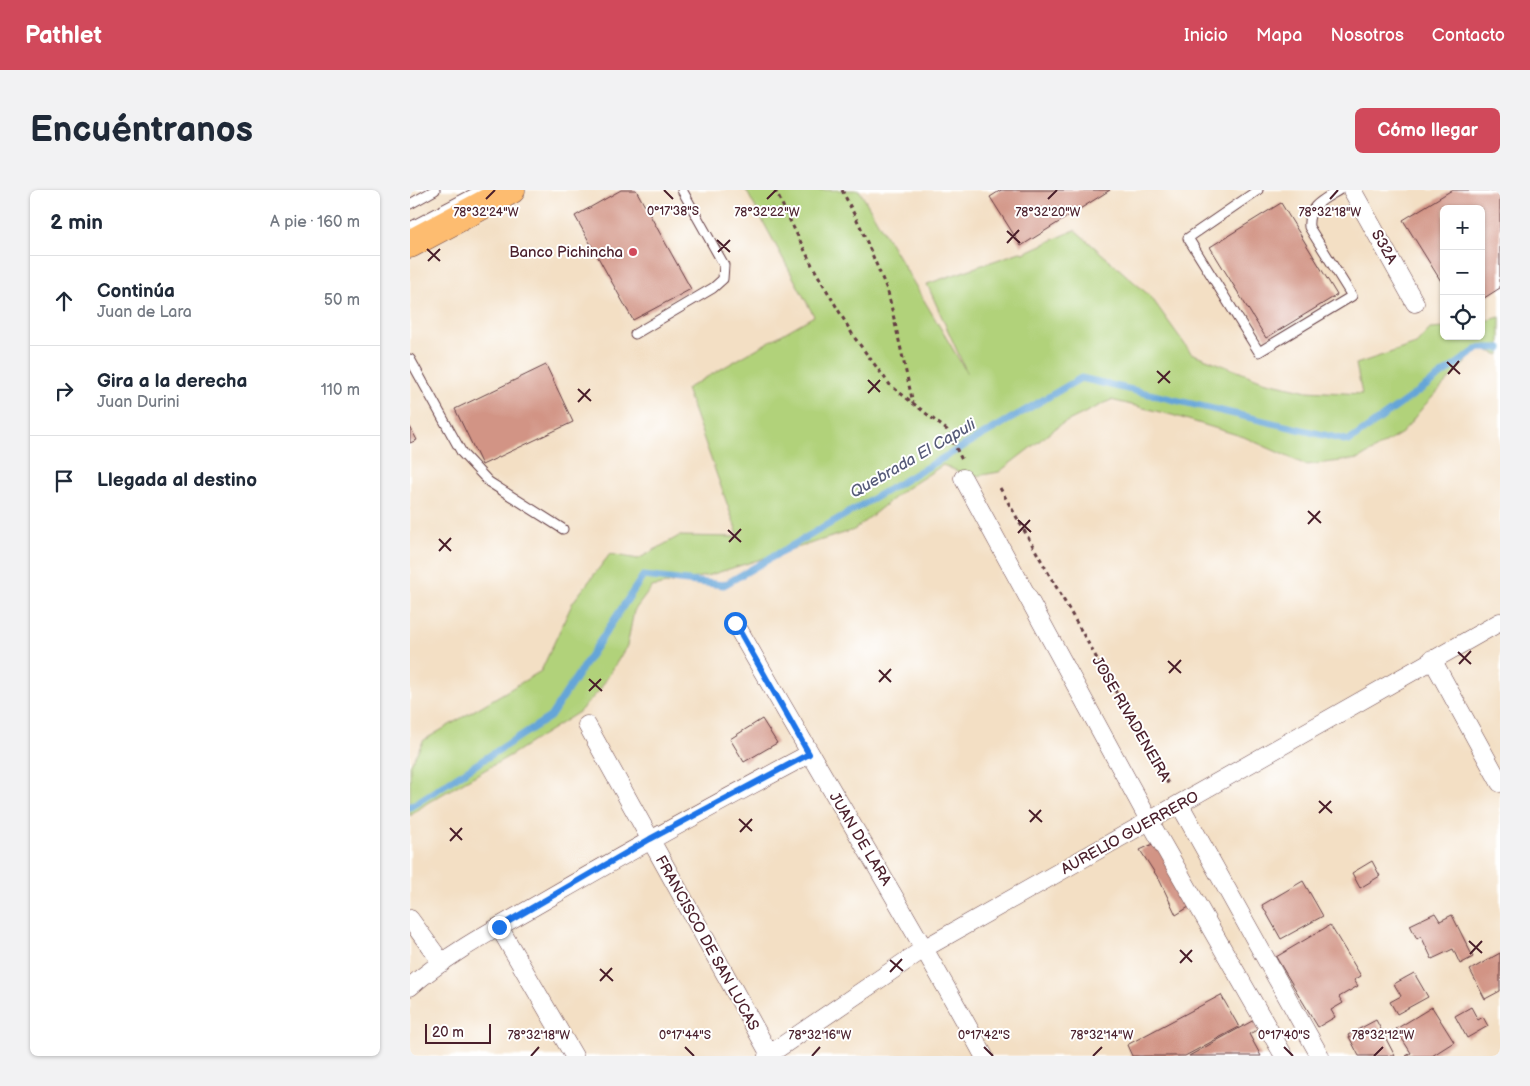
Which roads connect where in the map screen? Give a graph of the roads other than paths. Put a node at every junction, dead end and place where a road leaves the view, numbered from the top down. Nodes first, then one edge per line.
1 (435, 190) edge
2 (480, 190) edge
3 (511, 190) edge
4 (682, 190) edge
5 (1258, 190) edge
6 (1339, 190) edge
7 (1352, 190) edge
8 (410, 204) edge
9 (410, 227) edge
10 (410, 244) edge
11 (1415, 303) dead end
12 (635, 334) dead end
13 (410, 359) edge
14 (963, 478) dead end
15 (563, 529) dead end
16 (1500, 622) edge
17 (735, 623) dead end
18 (1432, 659) junction
19 (587, 725) dead end
20 (809, 754) junction
21 (1500, 783) edge
22 (1180, 805) junction
23 (1150, 822) junction
24 (650, 839) junction
25 (410, 919) edge
26 (499, 927) junction
27 (926, 948) junction
28 (442, 962) junction
29 (410, 987) edge
30 (768, 1055) edge
31 (574, 1056) edge
32 (984, 1056) edge
33 (1284, 1056) edge
34 (1320, 1056) edge

1 - 8 lane
2 - 9 lane
3 - 10 main road
4 - 12 lane
5 - 6 lane
7 - 11 street, S32A
13 - 15 lane
14 - 23 street
16 - 18 street, AURELIO GUERRERO
17 - 20 street, JUAN DE LARA
18 - 21 street
18 - 22 street, AURELIO GUERRERO
19 - 24 street, FRANCISCO DE SAN LUCAS
20 - 24 street
20 - 27 street, JUAN DE LARA
22 - 23 street, AURELIO GUERRERO
22 - 34 street
23 - 27 street, AURELIO GUERRERO
23 - 33 street
24 - 26 street
24 - 30 street, FRANCISCO DE SAN LUCAS
25 - 28 street
26 - 28 street
26 - 31 street
27 - 30 street, AURELIO GUERRERO
27 - 32 street, JUAN DE LARA
28 - 29 street

